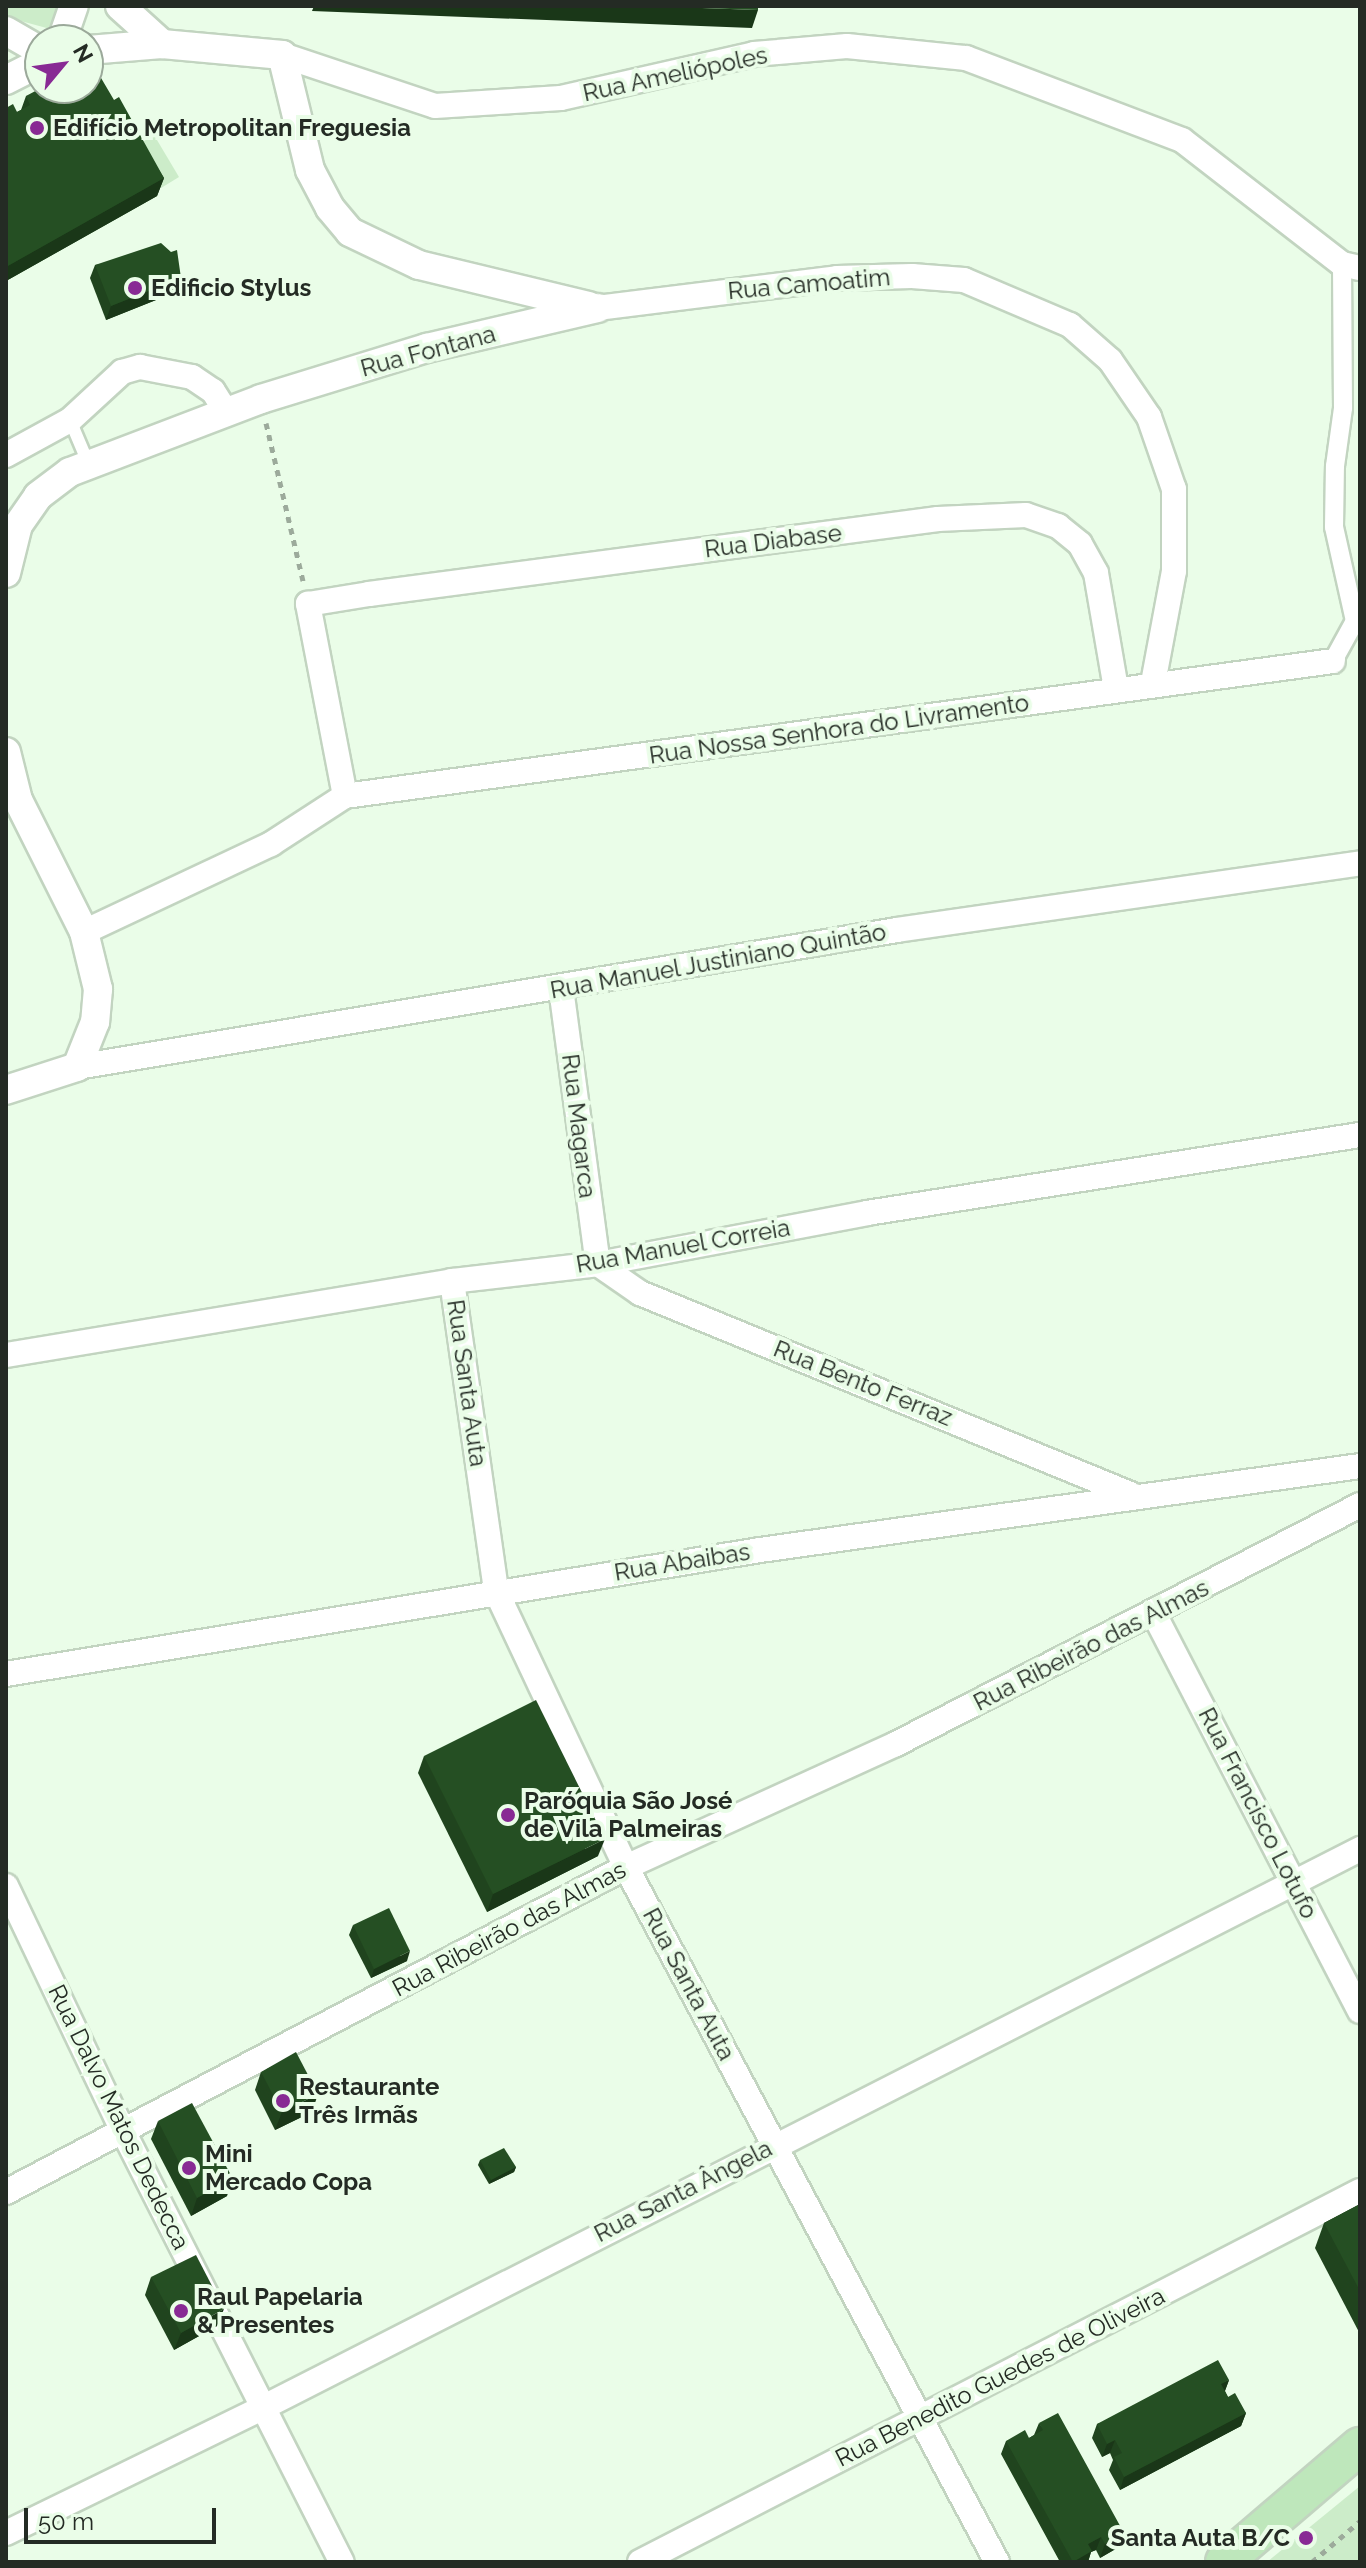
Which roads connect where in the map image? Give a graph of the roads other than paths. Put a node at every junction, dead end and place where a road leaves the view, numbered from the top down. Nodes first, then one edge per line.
1 (120, 6) edge
2 (6, 31) edge
3 (24, 42) edge
4 (162, 44) junction
5 (104, 49) edge
6 (282, 55) junction
7 (24, 71) edge
8 (6, 80) edge
9 (1351, 266) edge
10 (597, 308) junction
11 (226, 412) junction
12 (70, 420) junction
13 (6, 455) edge
14 (89, 465) junction
15 (6, 573) edge
16 (1333, 661) joint
17 (1153, 683) junction
18 (1116, 689) junction
19 (6, 752) edge
20 (345, 796) junction
21 (1360, 863) edge
22 (84, 932) junction
23 (561, 988) junction
24 (77, 1067) junction
25 (6, 1090) edge
26 (1360, 1135) edge
27 (598, 1264) junction
28 (452, 1281) junction
29 (6, 1355) edge
30 (1360, 1466) edge
31 (1132, 1495) junction
32 (1360, 1505) edge
33 (496, 1591) junction
34 (1154, 1614) junction
35 (6, 1674) edge
36 (1360, 1849) edge
37 (626, 1867) junction
38 (1294, 1882) junction
39 (6, 1886) edge
40 (1360, 2011) edge
41 (124, 2133) junction
42 (774, 2145) junction
43 (1360, 2191) edge
44 (6, 2192) edge
45 (266, 2406) junction
46 (921, 2419) junction
47 (1360, 2446) edge
48 (6, 2533) edge
49 (342, 2562) edge
50 (640, 2562) edge
51 (997, 2562) edge
52 (1224, 2562) edge

1 - 4 street
2 - 3 street
4 - 5 street, Rua Ameliópoles
4 - 6 street, Rua Ameliópoles
6 - 9 street, Rua Ameliópoles
6 - 10 street, Rua Camoatim
7 - 8 street
9 - 16 street
10 - 11 street, Rua Fontana
10 - 17 street, Rua Camoatim
11 - 12 street
11 - 14 street, Rua Fontana
12 - 13 street
12 - 14 lane
14 - 15 street, Rua Fontana
16 - 17 street, Rua Nossa Senhora do Livramento
17 - 18 street, Rua Nossa Senhora do Livramento
18 - 20 street, Rua Nossa Senhora do Livramento
18 - 20 street, Rua Diabase
19 - 22 street
20 - 22 street
21 - 23 street, Rua Manuel Justiniano Quintão
22 - 24 street
23 - 24 street, Rua Manuel Justiniano Quintão
23 - 27 street, Rua Magarca
24 - 25 street
26 - 27 street, Rua Manuel Correia
27 - 28 street, Rua Manuel Correia
27 - 31 street, Rua Bento Ferraz
28 - 29 street, Rua Manuel Correia
28 - 33 street, Rua Santa Auta
30 - 31 street, Rua Abaibas
31 - 33 street, Rua Abaibas
32 - 34 street, Rua Ribeirão das Almas
33 - 35 street, Rua Abaibas
33 - 37 street, Rua Santa Auta
34 - 37 street, Rua Ribeirão das Almas
34 - 38 street, Rua Francisco Lotufo
36 - 38 street, Rua Santa Ângela
37 - 41 street, Rua Ribeirão das Almas
37 - 42 street, Rua Santa Auta
38 - 40 street, Rua Francisco Lotufo
38 - 42 street, Rua Santa Ângela
39 - 41 street, Rua Dalvo Matos Dedecca
41 - 44 street, Rua Ribeirão das Almas
41 - 45 street, Rua Dalvo Matos Dedecca
42 - 45 street, Rua Santa Ângela
42 - 46 street, Rua Santa Auta
43 - 46 street, Rua Benedito Guedes de Oliveira
45 - 48 street, Rua Santa Ângela
45 - 49 street, Rua Dalvo Matos Dedecca
46 - 50 street, Rua Benedito Guedes de Oliveira
46 - 51 street, Rua Santa Auta
47 - 52 main road

